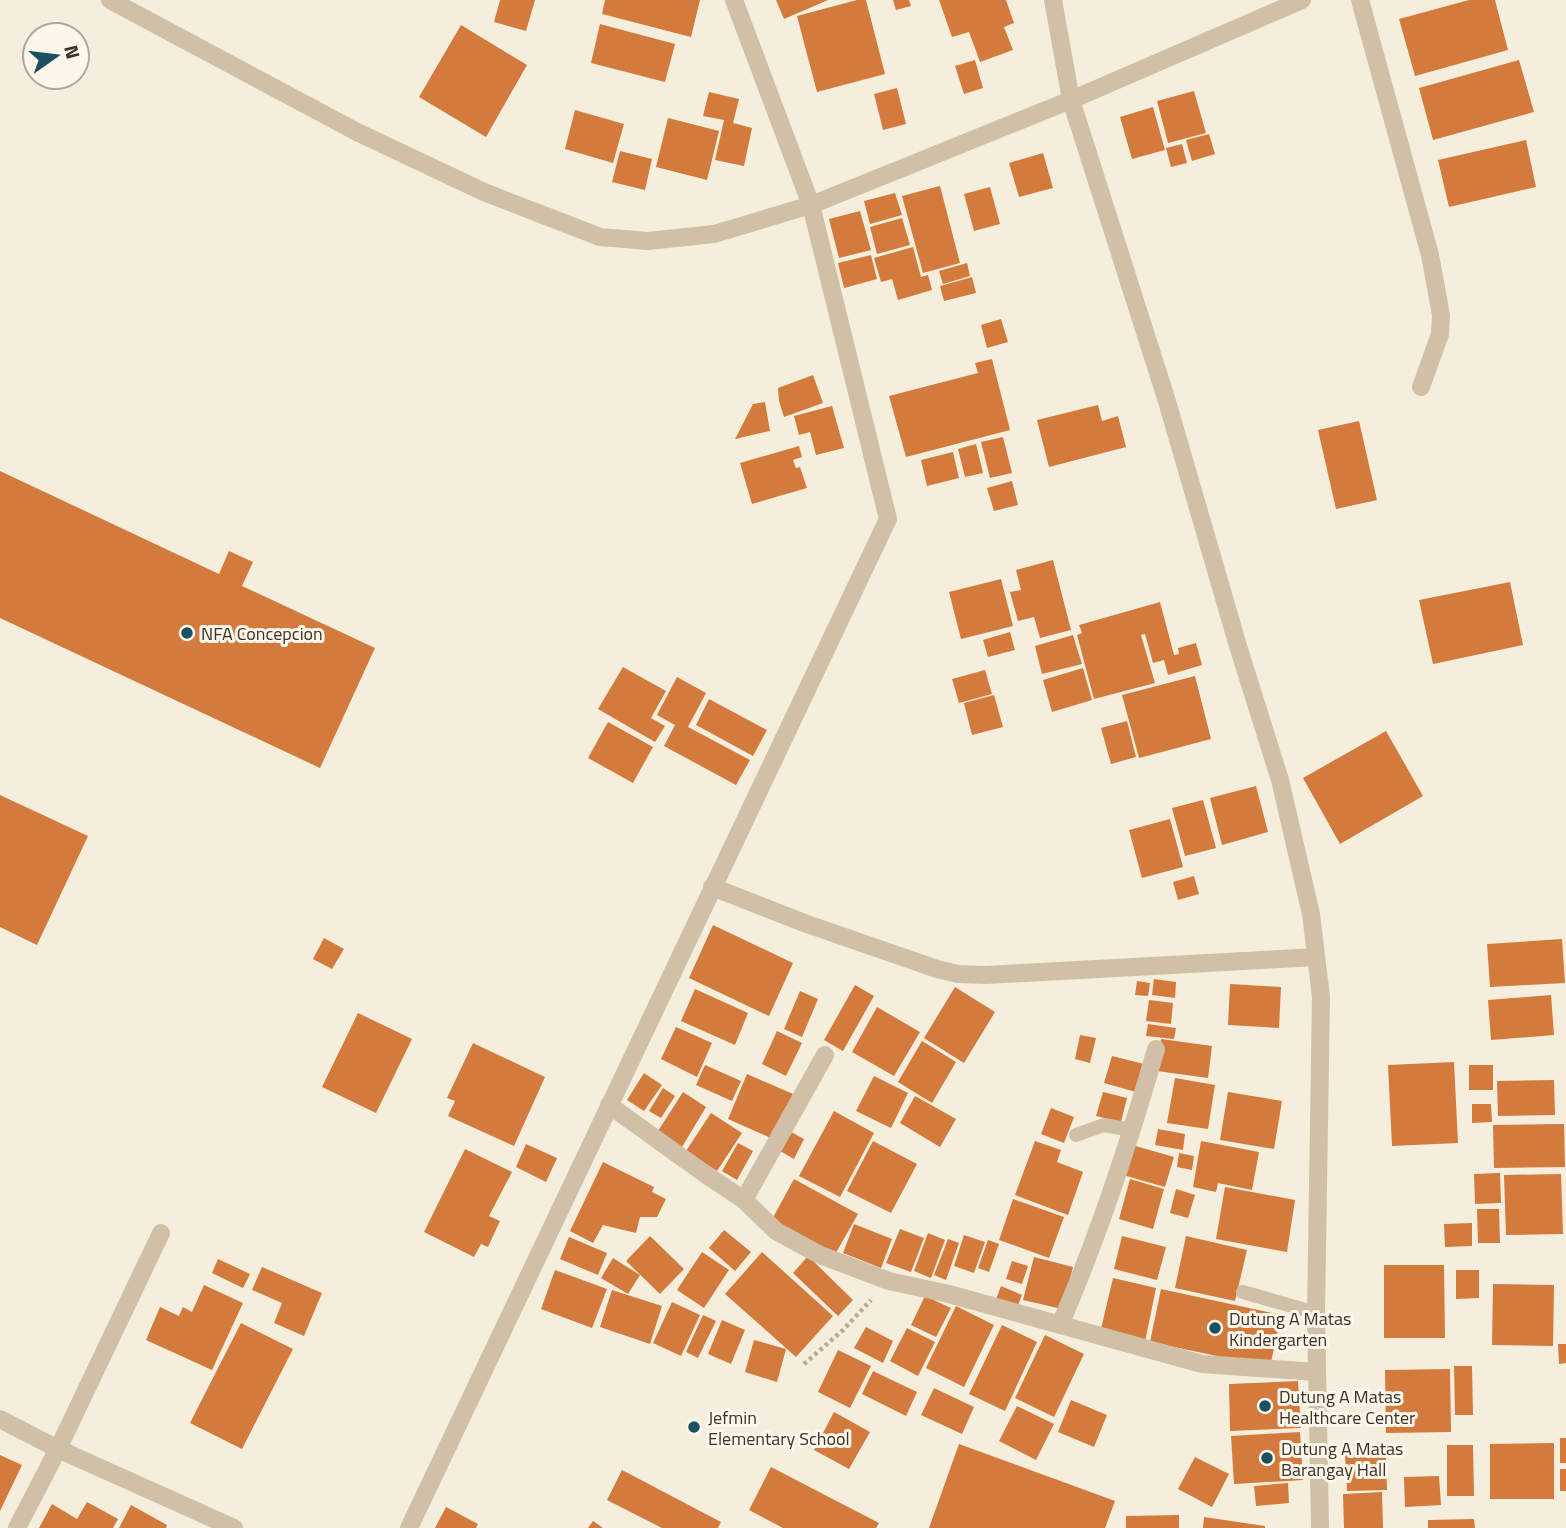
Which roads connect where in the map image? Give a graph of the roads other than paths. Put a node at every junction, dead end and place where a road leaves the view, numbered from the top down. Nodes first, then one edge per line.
1 (110, 0) edge
2 (734, 0) edge
3 (1053, 0) edge
4 (1302, 0) edge
5 (1360, 0) edge
6 (1071, 100) junction
7 (811, 205) junction
8 (1421, 387) dead end
9 (712, 887) junction
10 (1316, 957) junction
11 (1156, 1049) dead end
12 (825, 1055) dead end
13 (609, 1105) junction
14 (1132, 1130) junction
15 (1076, 1135) dead end
16 (744, 1200) junction
17 (161, 1233) dead end
18 (1243, 1292) dead end
19 (1316, 1313) junction
20 (1060, 1325) junction
21 (1317, 1372) junction
22 (0, 1419) edge
23 (58, 1449) junction
24 (17, 1528) edge
25 (234, 1528) edge
26 (409, 1528) edge
27 (1320, 1528) edge

1 - 7 street
2 - 7 street
3 - 6 street
4 - 6 street
5 - 8 street
6 - 7 street
6 - 10 street
7 - 9 street
9 - 10 street
9 - 13 street
10 - 19 street
11 - 14 street
12 - 16 street
13 - 16 street
13 - 26 street
14 - 15 lane
14 - 20 street
16 - 20 street
17 - 23 street
18 - 19 lane
19 - 21 street
20 - 21 street
21 - 27 street
22 - 23 street
23 - 24 street
23 - 25 street

